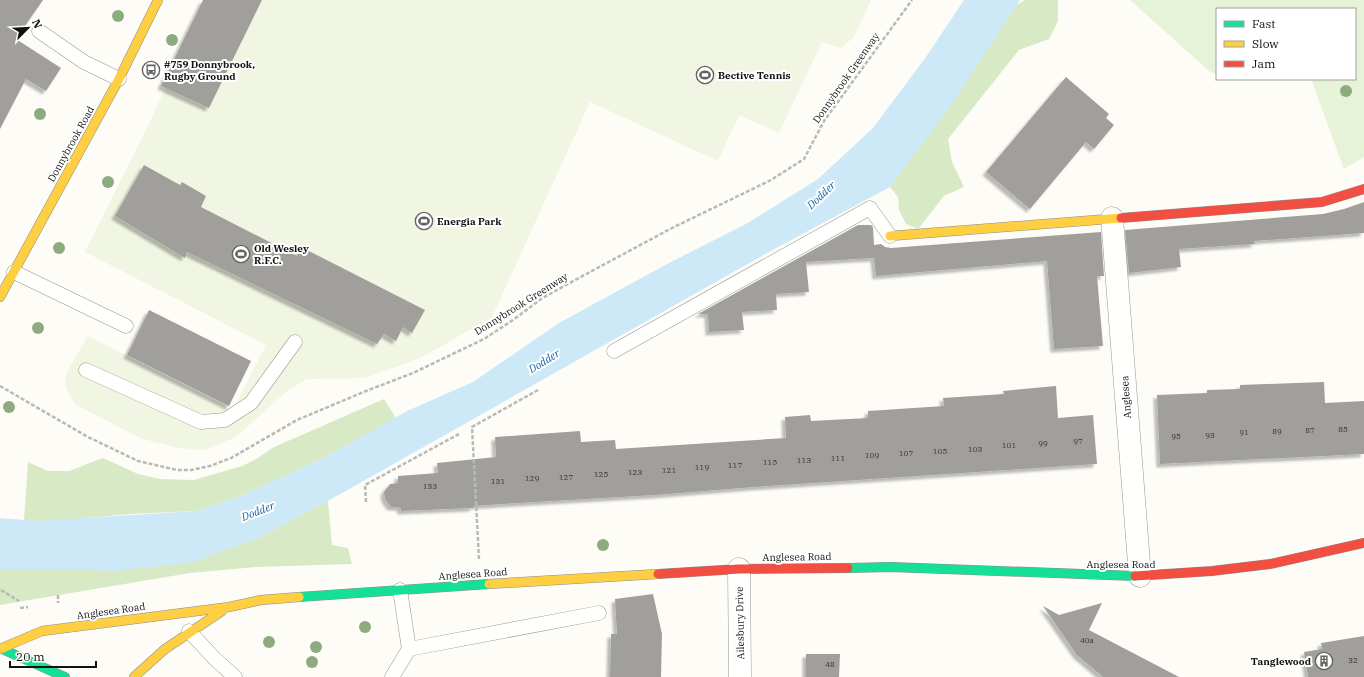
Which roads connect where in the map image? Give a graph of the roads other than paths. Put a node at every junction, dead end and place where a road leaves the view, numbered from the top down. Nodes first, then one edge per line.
1 (158, 0) edge
2 (39, 31) dead end
3 (119, 79) junction
4 (1364, 189) edge
5 (1112, 218) junction
6 (890, 236) joint
7 (14, 272) junction
8 (0, 297) edge
9 (126, 326) dead end
10 (295, 342) dead end
11 (614, 351) dead end
12 (86, 370) dead end
13 (1364, 544) edge
14 (739, 569) junction
15 (1140, 576) junction
16 (400, 590) junction
17 (228, 607) junction
18 (599, 613) dead end
19 (189, 631) junction
20 (1, 649) edge
21 (409, 649) junction
22 (66, 677) edge
23 (134, 677) edge
24 (235, 677) edge
25 (392, 677) edge
26 (740, 677) edge

1 - 3 main road, Donnybrook Road
2 - 3 lane
3 - 7 main road, Donnybrook Road
4 - 5 main road
5 - 6 main road
5 - 15 street, Anglesea
6 - 11 lane
7 - 8 main road, Donnybrook Road
7 - 9 lane
10 - 12 lane
13 - 15 main road, Anglesea Road
14 - 15 main road, Anglesea Road
14 - 16 main road, Anglesea Road
14 - 26 street, Ailesbury Drive
16 - 17 main road, Anglesea Road
16 - 21 lane
17 - 19 main road, Anglesea Road
17 - 20 main road, Anglesea Road
18 - 21 lane
19 - 23 main road, Anglesea Road
19 - 24 lane
20 - 22 main road
21 - 25 lane

